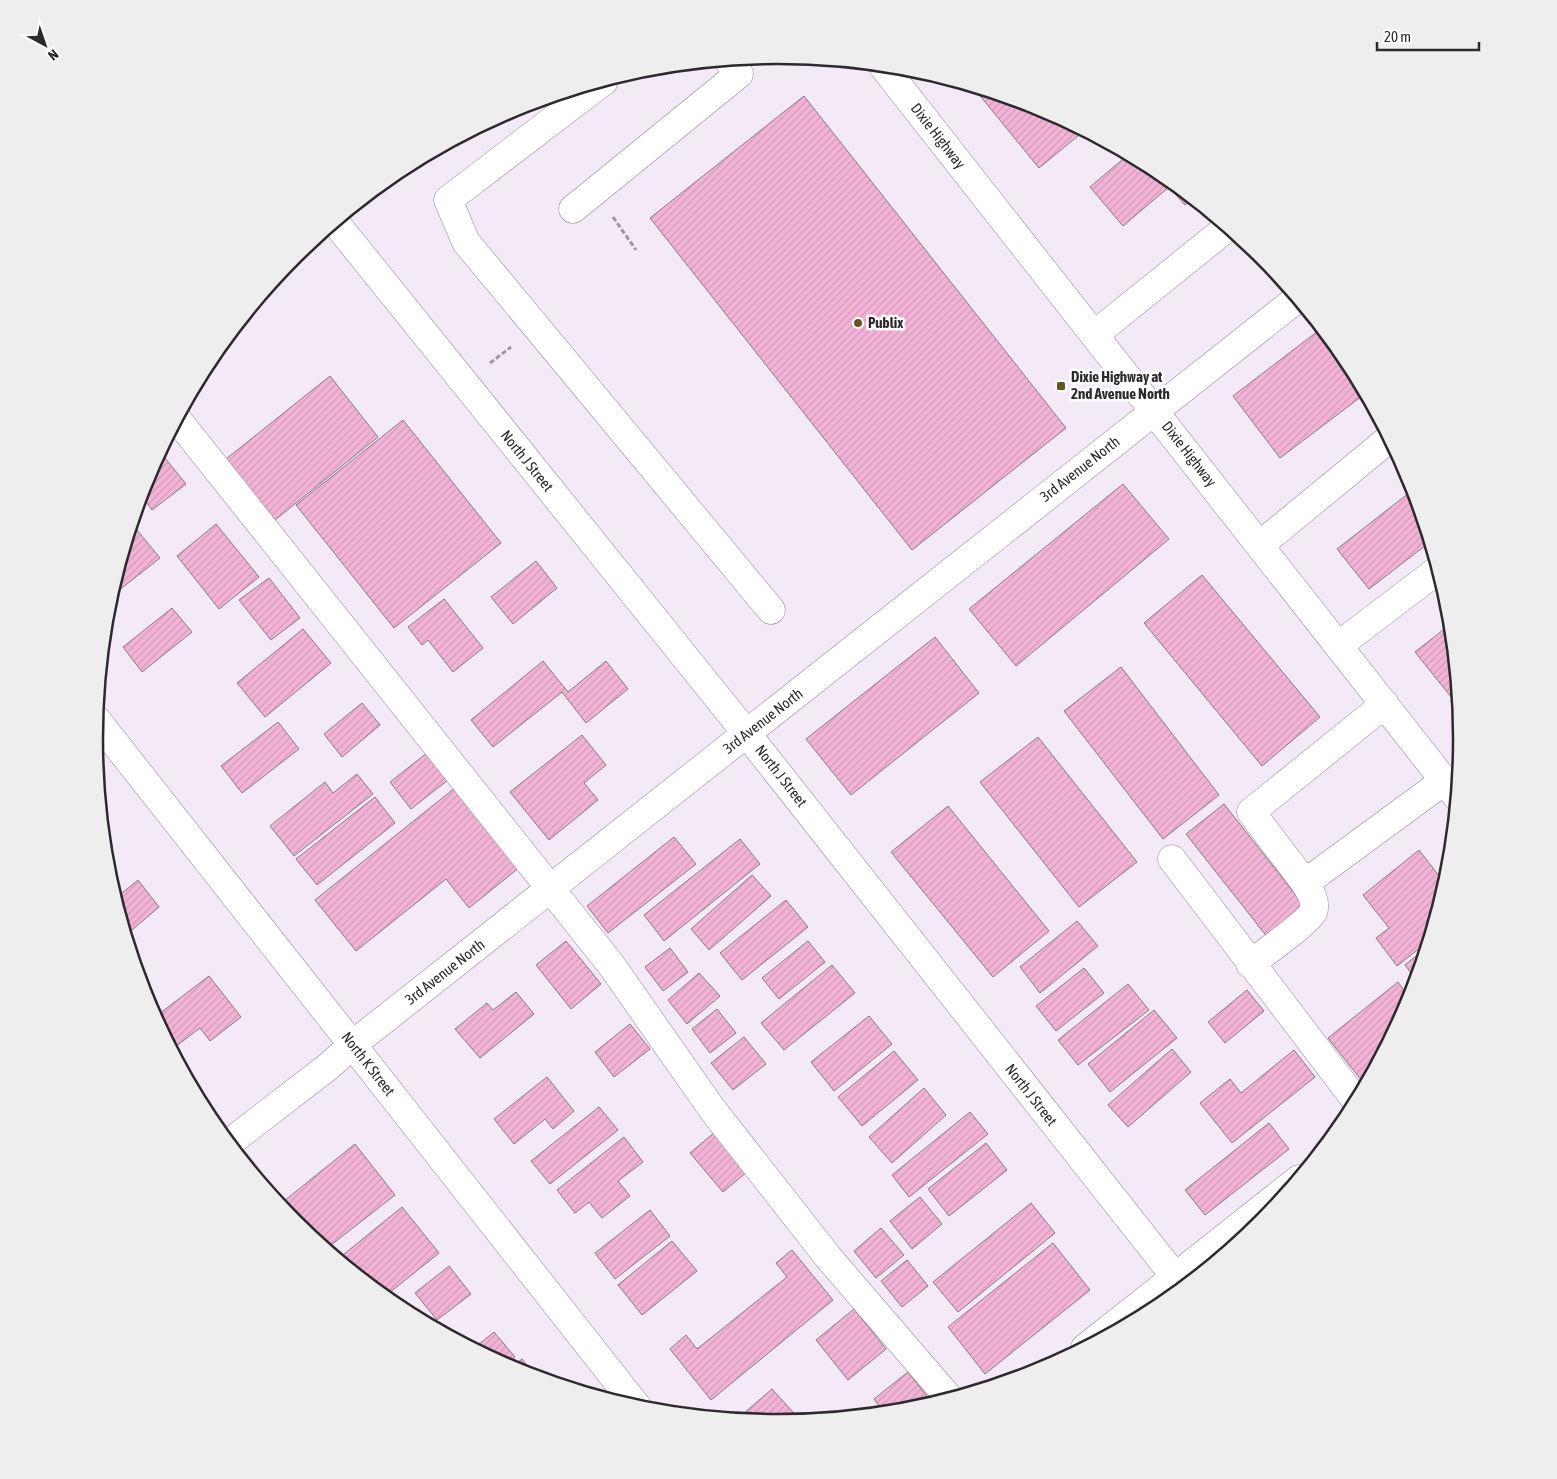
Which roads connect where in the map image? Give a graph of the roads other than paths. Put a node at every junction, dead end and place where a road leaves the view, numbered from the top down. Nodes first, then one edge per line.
1 (732, 65) edge
2 (889, 74) edge
3 (591, 91) edge
4 (573, 209) dead end
5 (339, 226) edge
6 (1224, 231) edge
7 (1293, 302) edge
8 (1094, 334) junction
9 (1154, 410) junction
10 (181, 424) edge
11 (1385, 442) edge
12 (1260, 545) junction
13 (1433, 573) edge
14 (771, 610) dead end
15 (1339, 645) junction
16 (1384, 704) junction
17 (103, 728) edge
18 (747, 734) junction
19 (1451, 789) edge
20 (1172, 859) dead end
21 (1306, 883) junction
22 (551, 889) junction
23 (1250, 964) junction
24 (352, 1045) junction
25 (1352, 1096) edge
26 (234, 1139) edge
27 (1259, 1214) edge
28 (1180, 1283) edge
29 (1175, 1287) edge
30 (1150, 1304) edge
31 (946, 1394) edge
32 (630, 1398) edge

1 - 4 street
2 - 8 street, Dixie Highway
3 - 14 street
5 - 18 street, North J Street
6 - 8 street
7 - 9 street, 3rd Avenue North
8 - 9 street, Dixie Highway
9 - 12 street, Dixie Highway
9 - 18 street, 3rd Avenue North
10 - 22 street
11 - 12 street
12 - 15 street, Dixie Highway
13 - 15 street
15 - 16 street, Dixie Highway
16 - 19 street, Dixie Highway
16 - 21 street
17 - 24 street, North K Street
18 - 22 street, 3rd Avenue North
18 - 28 street, North J Street
19 - 21 street
20 - 23 street
21 - 23 street
22 - 24 street, 3rd Avenue North
22 - 31 street
23 - 25 street
24 - 26 street, 3rd Avenue North
24 - 32 street, North K Street
27 - 28 street
29 - 30 street

